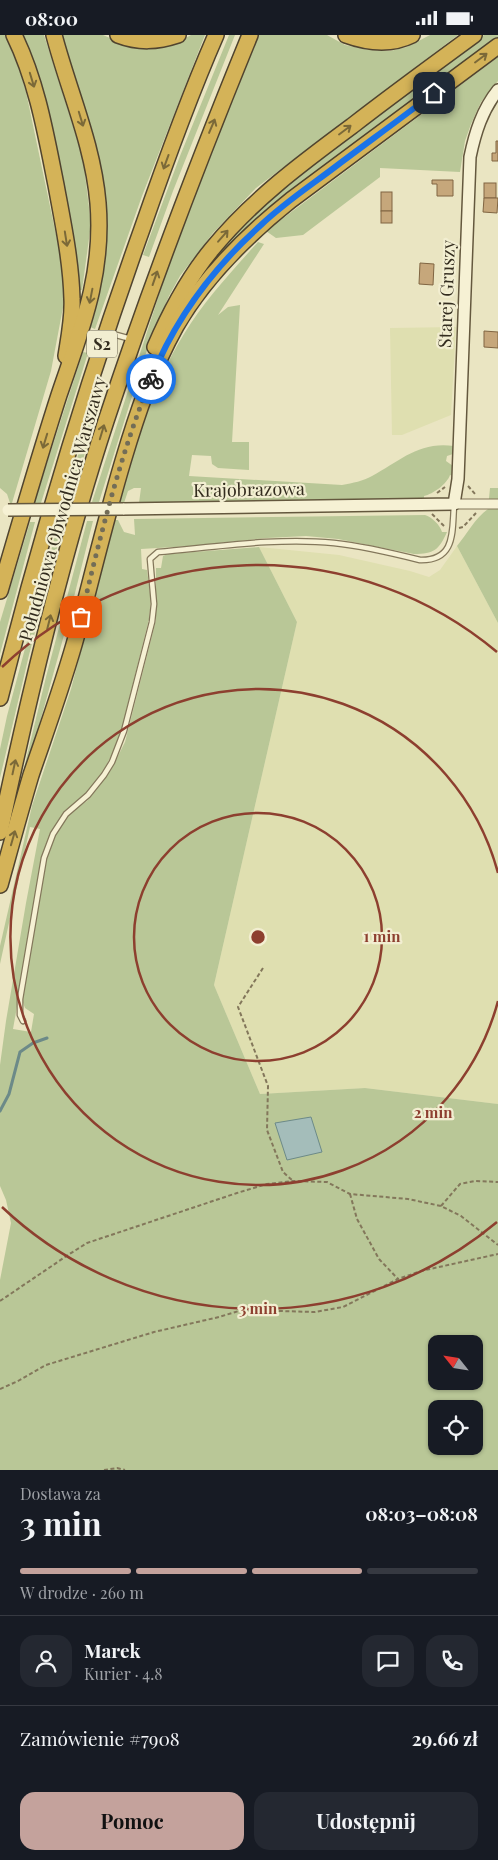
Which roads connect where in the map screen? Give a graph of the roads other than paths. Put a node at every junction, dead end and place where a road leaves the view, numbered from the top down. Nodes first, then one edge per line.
1 (14, 35) edge
2 (54, 35) edge
3 (118, 35) edge
4 (178, 35) edge
5 (216, 35) edge
6 (250, 35) edge
7 (346, 35) edge
8 (412, 35) edge
9 (474, 35) edge
10 (498, 46) edge
11 (498, 91) edge
12 (106, 332) junction
13 (133, 340) junction
14 (59, 394) junction
15 (118, 480) junction
16 (498, 504) edge
17 (454, 505) junction
18 (4, 511) edge
19 (0, 591) edge
20 (0, 698) edge
21 (0, 832) edge
22 (0, 885) edge
23 (23, 1021) dead end

1 -> 14 highway
2 -> 14 highway
3 - 4 highway
5 -> 12 highway, Południowa Obwodnica Warszawy / S2
13 -> 6 highway, Południowa Obwodnica Warszawy / S2
7 - 8 highway
15 -> 9 highway
15 -> 10 highway
11 - 17 street, Starej Gruszy
12 - 13 lane
12 - 20 highway, Południowa Obwodnica Warszawy / S2
21 -> 13 highway, Południowa Obwodnica Warszawy / S2
14 -> 19 highway
22 -> 15 highway
16 - 17 street, Krajobrazowa
17 - 18 street, Krajobrazowa, bridge
17 - 23 lane

